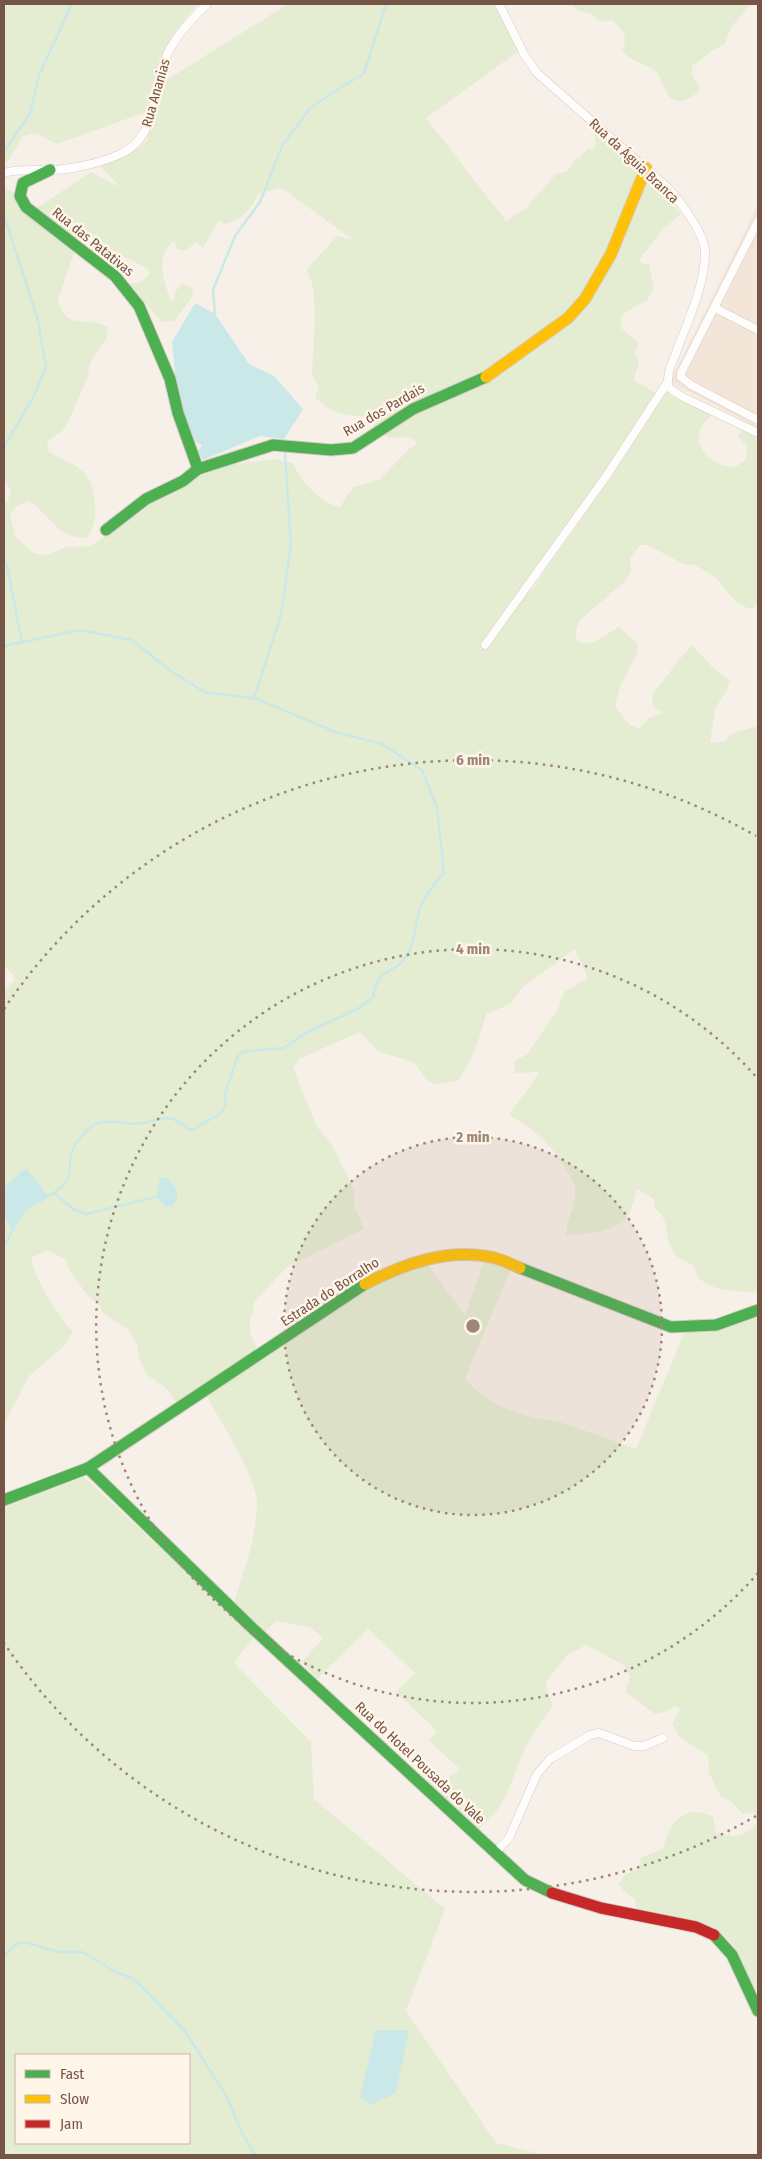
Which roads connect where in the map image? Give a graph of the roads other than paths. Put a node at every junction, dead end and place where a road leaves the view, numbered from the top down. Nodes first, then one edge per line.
1 (207, 4) edge
2 (499, 4) edge
3 (646, 168) junction
4 (50, 170) junction
5 (4, 173) edge
6 (758, 221) edge
7 (755, 236) edge
8 (715, 308) junction
9 (758, 330) edge
10 (667, 382) junction
11 (758, 420) edge
12 (758, 433) edge
13 (198, 469) junction
14 (106, 530) dead end
15 (485, 644) dead end
16 (758, 1310) edge
17 (88, 1468) junction
18 (4, 1500) edge
19 (664, 1738) dead end
20 (495, 1853) junction
21 (758, 2011) edge

1 - 4 street, Rua Ananias
2 - 3 street, Rua da Águia Branca
3 - 10 street, Rua da Águia Branca
3 - 13 street, Rua dos Pardais
4 - 5 street, Rua Ananias
4 - 13 street, Rua das Patativas
6 - 7 street
7 - 8 street
8 - 9 street
8 - 11 street
10 - 12 street
10 - 15 street, Rua da Águia Branca
13 - 14 street, Rua dos Pardais
16 - 17 street, Estrada do Borralho
17 - 18 street, Estrada do Borralho
17 - 20 street, Rua do Hotel Pousada do Vale
19 - 20 street
20 - 21 street, Rua do Hotel Pousada do Vale

